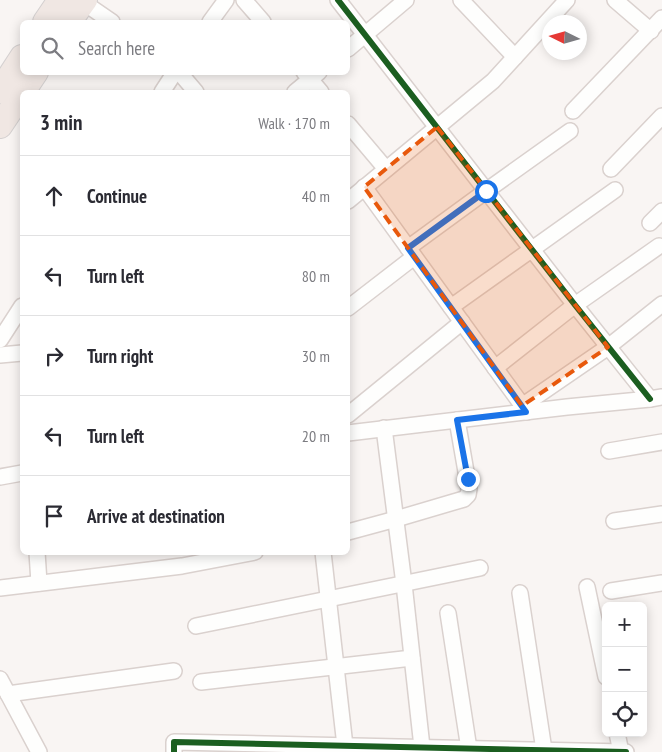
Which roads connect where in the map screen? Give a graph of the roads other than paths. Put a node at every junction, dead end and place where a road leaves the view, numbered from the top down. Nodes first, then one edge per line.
1 (60, 0) edge
2 (226, 0) edge
3 (244, 0) edge
4 (338, 0) edge
5 (406, 0) edge
6 (461, 0) edge
7 (567, 0) edge
8 (614, 0) edge
9 (84, 1) edge
10 (662, 18) edge
11 (46, 20) edge
12 (71, 20) edge
13 (109, 20) edge
14 (211, 20) edge
15 (260, 20) edge
16 (651, 31) junction
17 (365, 34) junction
18 (350, 47) edge
19 (515, 58) junction
20 (20, 60) edge
21 (34, 75) edge
22 (173, 75) edge
23 (182, 75) edge
24 (311, 75) edge
25 (24, 90) edge
26 (163, 90) edge
27 (194, 90) edge
28 (297, 90) edge
29 (320, 90) edge
30 (0, 91) edge
31 (20, 96) edge
32 (574, 111) dead end
33 (662, 116) edge
34 (0, 126) edge
35 (350, 126) edge
36 (437, 127) junction
37 (570, 131) dead end
38 (386, 169) junction
39 (611, 169) dead end
40 (364, 187) junction
41 (615, 190) dead end
42 (486, 191) junction
43 (350, 198) edge
44 (662, 211) edge
45 (650, 223) dead end
46 (659, 246) dead end
47 (532, 249) junction
48 (411, 253) junction
49 (662, 304) edge
50 (575, 305) junction
51 (350, 306) edge
52 (451, 308) junction
53 (20, 309) edge
54 (462, 322) junction
55 (0, 340) edge
56 (608, 347) junction
57 (20, 353) edge
58 (0, 355) edge
59 (494, 368) junction
60 (656, 398) edge
61 (524, 409) junction
62 (350, 413) edge
63 (457, 420) junction
64 (384, 428) junction
65 (350, 432) edge
66 (662, 442) edge
67 (609, 451) dead end
68 (20, 473) edge
69 (0, 477) edge
70 (662, 514) edge
71 (396, 519) junction
72 (614, 521) dead end
73 (350, 531) edge
74 (37, 555) edge
75 (230, 555) edge
76 (323, 555) edge
77 (181, 559) edge
78 (480, 568) dead end
79 (39, 583) junction
80 (662, 583) edge
81 (404, 584) junction
82 (587, 587) dead end
83 (0, 588) edge
84 (611, 591) dead end
85 (520, 593) dead end
86 (328, 599) junction
87 (448, 613) dead end
88 (196, 626) dead end
89 (412, 658) junction
90 (602, 658) edge
91 (336, 667) junction
92 (174, 671) dead end
93 (0, 679) edge
94 (201, 682) dead end
95 (8, 694) junction
96 (618, 737) edge
97 (345, 746) junction
98 (422, 747) junction
99 (327, 749) edge
100 (477, 750) edge
101 (544, 750) junction
102 (39, 752) edge
103 (174, 752) edge
104 (621, 752) edge
105 (626, 752) edge

1 - 11 main road
2 - 14 street
3 - 15 street
4 - 17 street
5 - 17 street
6 - 19 street
7 - 19 street
8 - 16 street
9 - 12 main road
9 - 13 street
10 - 16 street
16 - 32 street
17 - 18 street
17 - 36 street
19 - 36 street
20 - 30 main road
21 - 25 main road
22 - 26 street
23 - 27 street
24 - 28 street
24 - 29 street
31 - 34 main road
33 - 39 street
35 - 38 street
36 - 38 street
36 - 42 street
37 - 42 street
38 - 40 street
40 - 43 street
40 - 48 street
41 - 47 street
42 - 47 street
42 - 48 street
44 - 45 street
46 - 50 street
47 - 50 street
47 - 52 street
48 - 51 street
48 - 52 street
49 - 56 street
50 - 56 street
50 - 59 street
52 - 54 street
53 - 55 street
54 - 59 street
54 - 62 street
56 - 60 street
56 - 61 street
57 - 58 street
59 - 61 street
60 - 61 street
61 - 63 street
63 - 64 street
63 - 71 street
64 - 65 street
64 - 71 street
66 - 67 street
68 - 69 street
70 - 72 street
71 - 73 street
71 - 81 street
74 - 79 street
75 - 77 street
76 - 86 street
77 - 79 street
78 - 81 street
79 - 83 street
80 - 84 street
81 - 86 street
81 - 89 street
82 - 90 street
85 - 101 street
86 - 88 street
86 - 91 street
87 - 100 street
89 - 91 street
89 - 98 street
91 - 94 street
91 - 97 street
92 - 95 street
93 - 95 street
95 - 102 street
96 - 104 street
97 - 98 street
97 - 99 street
98 - 100 street
99 - 103 street
100 - 101 street
101 - 104 street
104 - 105 street

